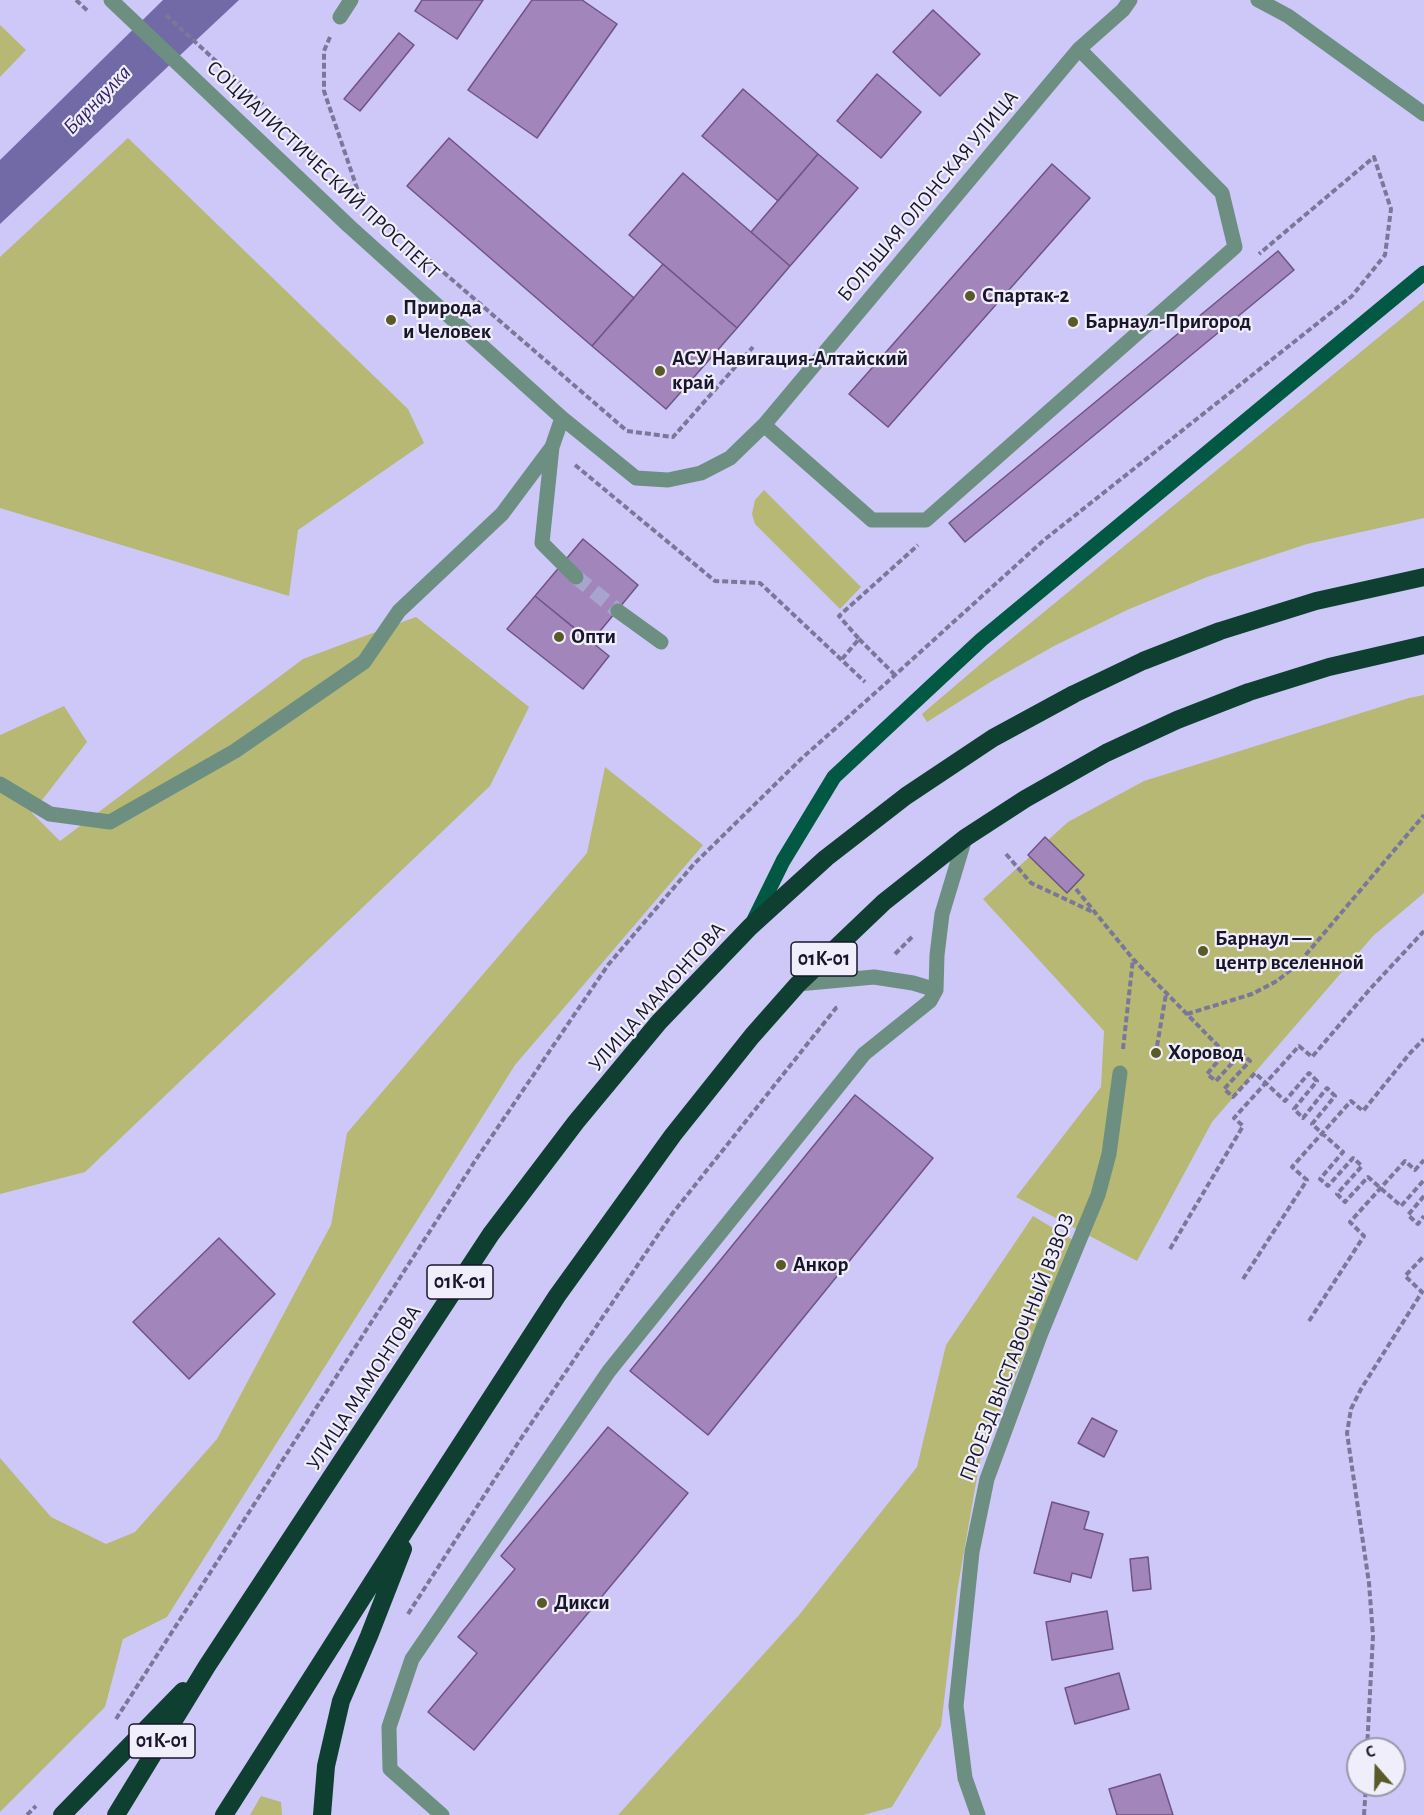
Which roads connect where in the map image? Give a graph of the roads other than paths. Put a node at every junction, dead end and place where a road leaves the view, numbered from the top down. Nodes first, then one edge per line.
1 (111, 0) edge
2 (351, 0) edge
3 (1145, 0) edge
4 (1258, 0) edge
5 (1126, 5) edge
6 (340, 17) road end
7 (1079, 49) junction
8 (1424, 114) edge
9 (1424, 273) edge
10 (562, 418) junction
11 (764, 424) junction
12 (552, 447) junction
13 (576, 577) tunnel mouth
14 (1424, 577) edge
15 (618, 611) tunnel mouth
16 (661, 642) dead end
17 (1424, 645) edge
18 (0, 784) edge
19 (965, 838) junction
20 (750, 927) junction
21 (798, 984) junction
22 (936, 990) junction
23 (1120, 1074) road end
24 (417, 1512) junction
25 (207, 1666) junction
26 (62, 1815) edge
27 (116, 1815) edge
28 (224, 1815) edge
29 (322, 1815) edge
30 (442, 1815) edge
31 (978, 1815) edge

1 - 10 street, СОЦИАЛИСТИЧЕСКИЙ ПРОСПЕКТ
2 - 6 street
3 - 5 street, БОЛЬШАЯ ОЛОНСКАЯ УЛИЦА
4 - 8 street
5 - 7 street, БОЛЬШАЯ ОЛОНСКАЯ УЛИЦА
7 - 11 street, БОЛЬШАЯ ОЛОНСКАЯ УЛИЦА
7 - 11 street
9 - 20 main road
10 - 11 street, БОЛЬШАЯ ОЛОНСКАЯ УЛИЦА
10 - 12 street
12 - 13 street
12 - 18 street
14 - 20 highway, 01К-01
15 - 16 street
17 - 19 highway, 01К-01
19 - 21 highway, 01К-01
19 - 22 street
20 - 25 highway, УЛИЦА МАМОНТОВА / 01К-01
21 - 22 street
21 - 24 highway, 01К-01
22 - 30 street
23 - 31 street, ПРОЕЗД ВЫСТАВОЧНЫЙ ВЗВОЗ
24 - 28 highway, 01К-01
24 - 29 highway
25 - 26 highway
25 - 27 highway, УЛИЦА МАМОНТОВА / 01К-01

